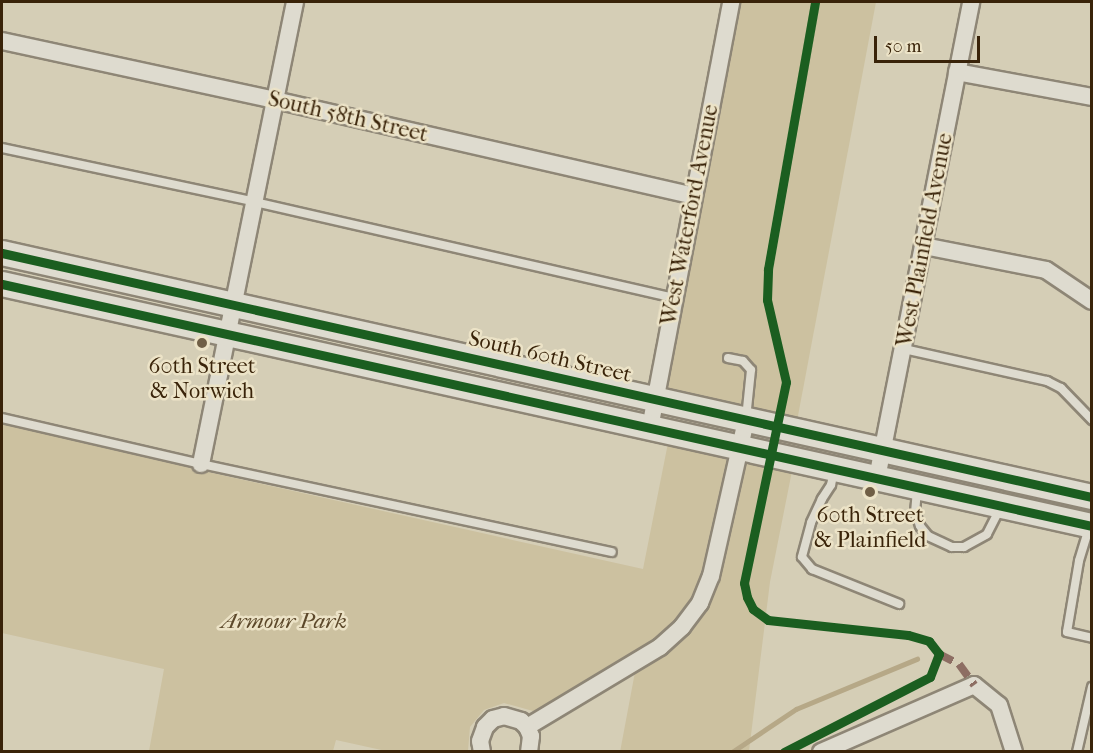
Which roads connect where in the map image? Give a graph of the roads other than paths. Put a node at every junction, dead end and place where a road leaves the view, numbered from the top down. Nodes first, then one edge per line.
1 (295, 2) edge
2 (731, 2) edge
3 (971, 2) edge
4 (2, 41) edge
5 (957, 72) junction
6 (1092, 97) edge
7 (275, 100) junction
8 (2, 148) edge
9 (693, 196) junction
10 (255, 202) junction
11 (924, 246) junction
12 (2, 253) edge
13 (2, 260) edge
14 (40, 261) junction
15 (2, 284) edge
16 (673, 298) junction
17 (1092, 301) edge
18 (234, 305) junction
19 (228, 333) junction
20 (904, 349) junction
21 (728, 358) dead end
22 (655, 401) junction
23 (2, 418) edge
24 (1092, 420) edge
25 (746, 421) junction
26 (650, 428) junction
27 (741, 447) junction
28 (884, 452) junction
29 (201, 464) junction
30 (834, 468) junction
31 (877, 478) junction
32 (917, 487) junction
33 (1092, 497) edge
34 (1002, 506) junction
35 (1091, 524) edge
36 (612, 552) dead end
37 (899, 603) dead end
38 (1092, 638) edge
39 (1092, 687) edge
40 (527, 727) junction
41 (482, 752) edge
42 (529, 752) edge
43 (821, 752) edge
44 (1014, 752) edge
45 (1077, 752) edge

1 - 7 street
2 - 9 street, West Waterford Avenue
3 - 5 street, West Plainfield Avenue
4 - 7 street, South 58th Street
5 - 6 street
5 - 11 street, West Plainfield Avenue
7 - 9 street, South 58th Street
7 - 10 street
8 - 10 lane
9 - 16 street, West Waterford Avenue
10 - 16 lane
10 - 18 street
11 - 17 street
11 - 20 street, West Plainfield Avenue
12 - 14 main road, South 60th Street
13 - 14 main road
14 - 18 main road, South 60th Street
15 - 19 main road, South 60th Street
16 - 22 street, West Waterford Avenue
18 - 19 street
18 - 22 main road, South 60th Street
19 - 26 main road, South 60th Street
19 - 29 street
20 - 24 lane
20 - 28 street, West Plainfield Avenue
21 - 25 lane
22 - 25 main road, South 60th Street
22 - 26 street, West Waterford Avenue
23 - 29 lane
25 - 27 street
25 - 28 main road, South 60th Street
26 - 27 main road, South 60th Street
27 - 30 main road, South 60th Street
27 - 40 street
28 - 31 street, West Plainfield Avenue
28 - 33 main road, South 60th Street
29 - 36 lane
30 - 31 main road, South 60th Street
30 - 37 lane
31 - 32 main road, South 60th Street
32 - 34 main road, South 60th Street
32 - 34 lane
34 - 35 main road, South 60th Street
35 - 38 lane
39 - 45 lane
40 - 41 street
40 - 42 street
43 - 44 street

